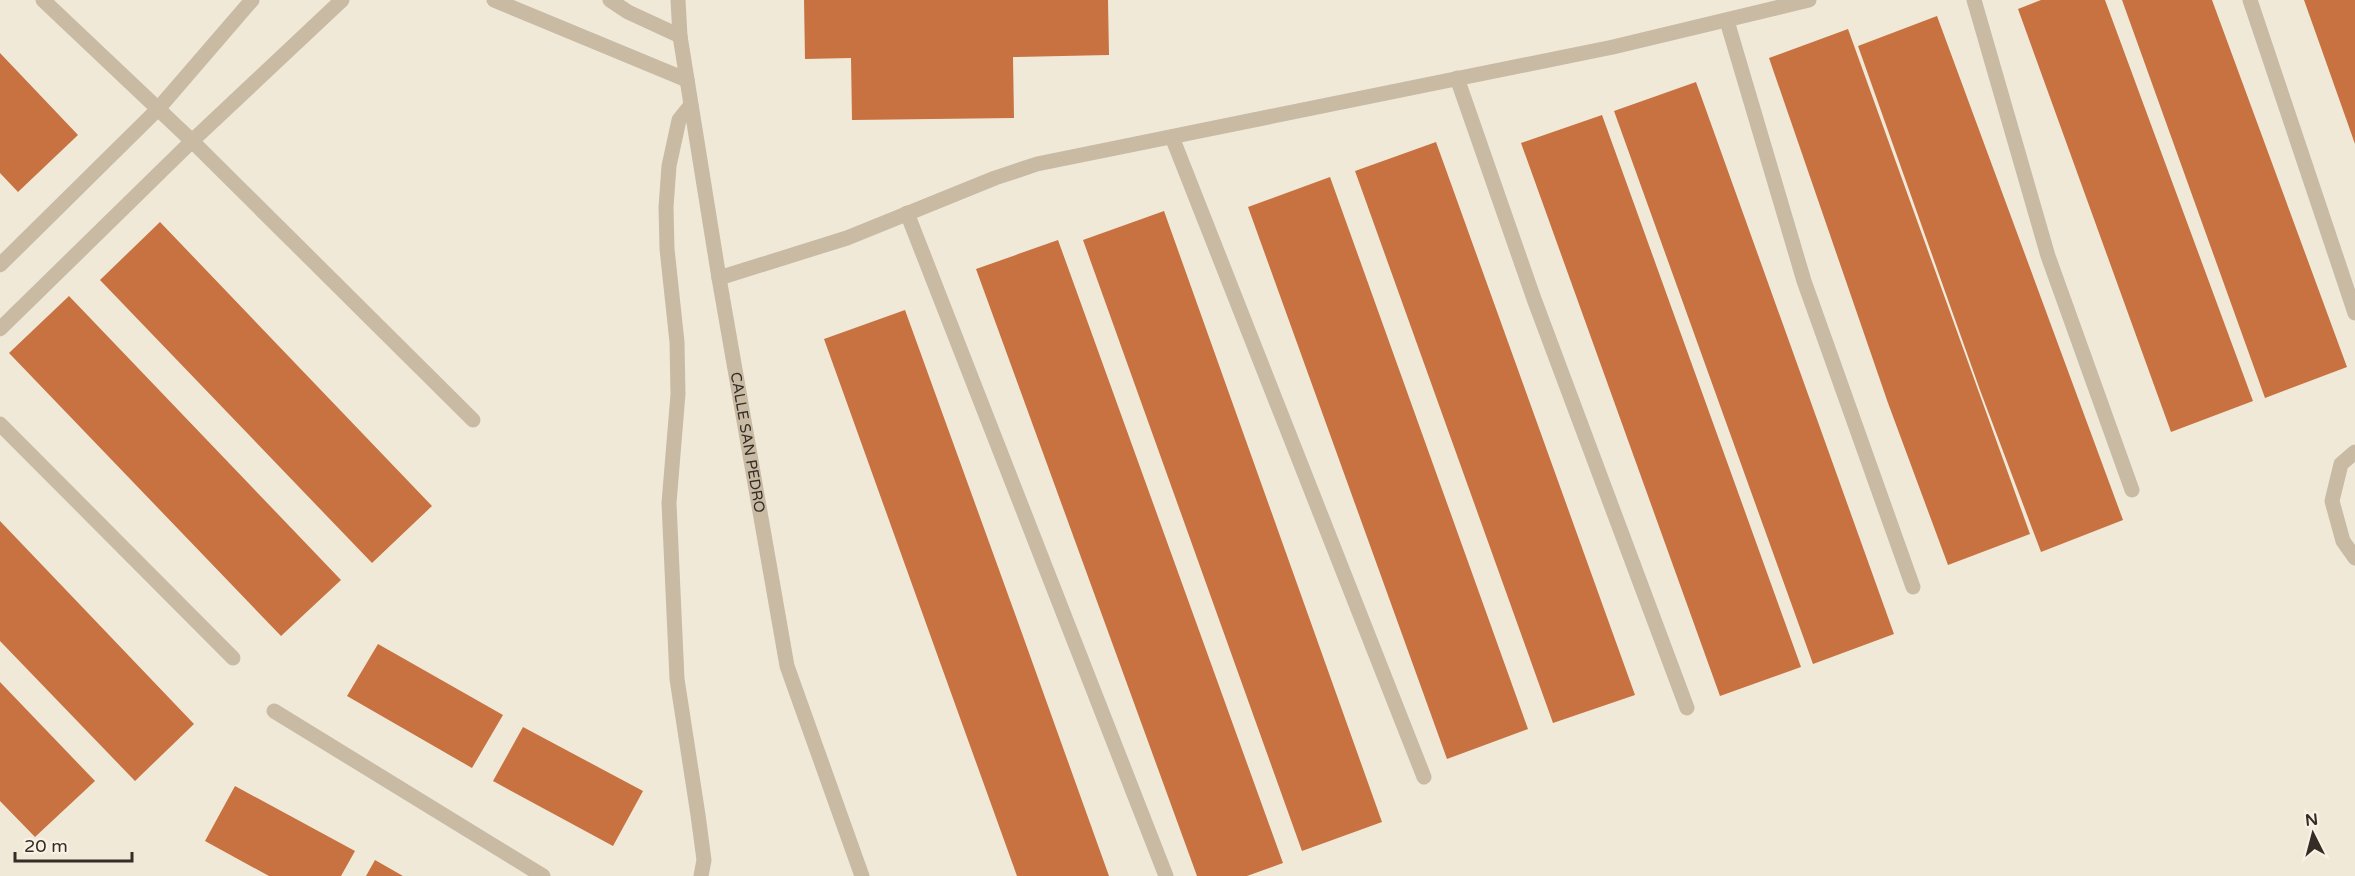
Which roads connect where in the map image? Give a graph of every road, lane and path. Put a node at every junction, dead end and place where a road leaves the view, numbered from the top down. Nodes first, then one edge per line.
1 (43, 0) edge
2 (252, 0) edge
3 (342, 0) edge
4 (494, 0) edge
5 (610, 0) edge
6 (678, 0) edge
7 (1809, 0) edge
8 (1974, 0) edge
9 (2250, 0) edge
10 (1727, 21) junction
11 (680, 36) junction
12 (1457, 78) junction
13 (687, 80) junction
14 (691, 105) junction
15 (158, 109) junction
16 (1172, 137) junction
17 (192, 141) junction
18 (907, 213) junction
19 (0, 265) edge
20 (719, 278) junction
21 (2355, 313) edge
22 (0, 330) edge
23 (473, 420) dead end
24 (0, 424) edge
25 (2355, 453) edge
26 (2132, 490) dead end
27 (2355, 558) edge
28 (1913, 586) dead end
29 (232, 658) dead end
30 (1687, 708) dead end
31 (274, 711) dead end
32 (1424, 777) dead end
33 (543, 876) edge
34 (701, 876) edge
35 (862, 876) edge
36 (1166, 876) edge

1 - 15 street
2 - 15 street
3 - 17 street
4 - 13 street
5 - 11 street
6 - 11 street, CALLE SAN PEDRO
7 - 10 street
8 - 26 street
9 - 21 street
10 - 12 street
10 - 28 street
11 - 13 street, CALLE SAN PEDRO
12 - 16 street
12 - 30 street
13 - 14 street, CALLE SAN PEDRO
14 - 20 street, CALLE SAN PEDRO
14 - 34 street
15 - 17 street
15 - 19 street
16 - 18 street
16 - 32 street
17 - 22 street
17 - 23 street
18 - 20 street
18 - 36 street
20 - 35 street, CALLE SAN PEDRO
24 - 29 street
25 - 27 street
31 - 33 street

